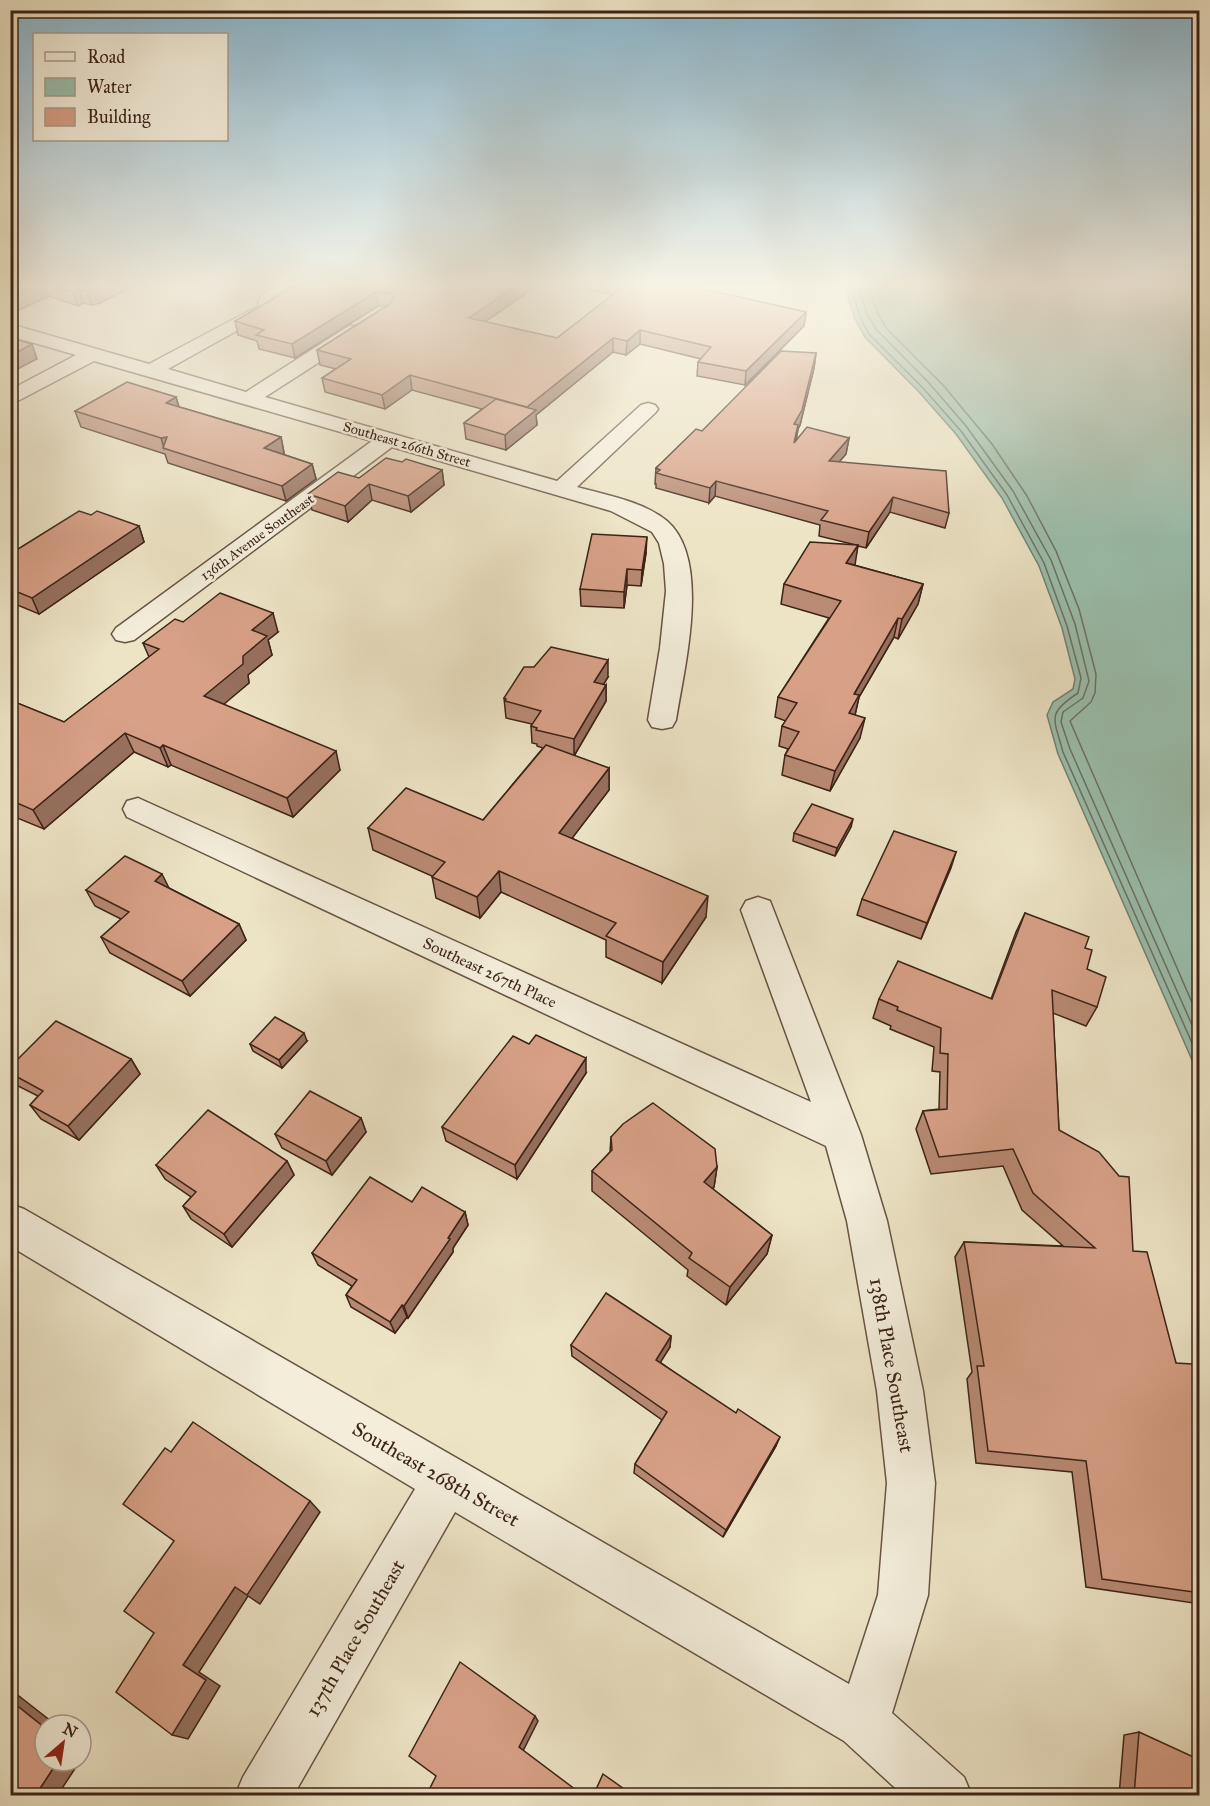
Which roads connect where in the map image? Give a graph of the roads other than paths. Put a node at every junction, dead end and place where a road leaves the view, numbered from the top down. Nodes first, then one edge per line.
1 (64, 369) edge
2 (145, 369) edge
3 (154, 369) edge
4 (295, 369) edge
5 (151, 371) junction
6 (10, 399) edge
7 (248, 399) junction
8 (648, 409) dead end
9 (389, 439) junction
10 (561, 489) junction
11 (125, 634) dead end
12 (662, 720) dead end
13 (138, 809) dead end
14 (758, 910) dead end
15 (842, 1135) junction
16 (10, 1223) edge
17 (447, 1481) junction
18 (862, 1722) junction
19 (262, 1796) edge
20 (945, 1796) edge

1 - 6 street
2 - 5 street, Southeast 266th Street
3 - 5 street
4 - 7 street
5 - 7 street, Southeast 266th Street
7 - 9 street, Southeast 266th Street
8 - 10 street
9 - 10 street, Southeast 266th Street
9 - 11 street, 136th Avenue Southeast
10 - 12 street, Southeast 266th Street
13 - 15 street, Southeast 267th Place
14 - 15 street, 138th Place Southeast
15 - 18 street, 138th Place Southeast
16 - 17 street, Southeast 268th Street
17 - 18 street, Southeast 268th Street
17 - 19 street, 137th Place Southeast
18 - 20 street

